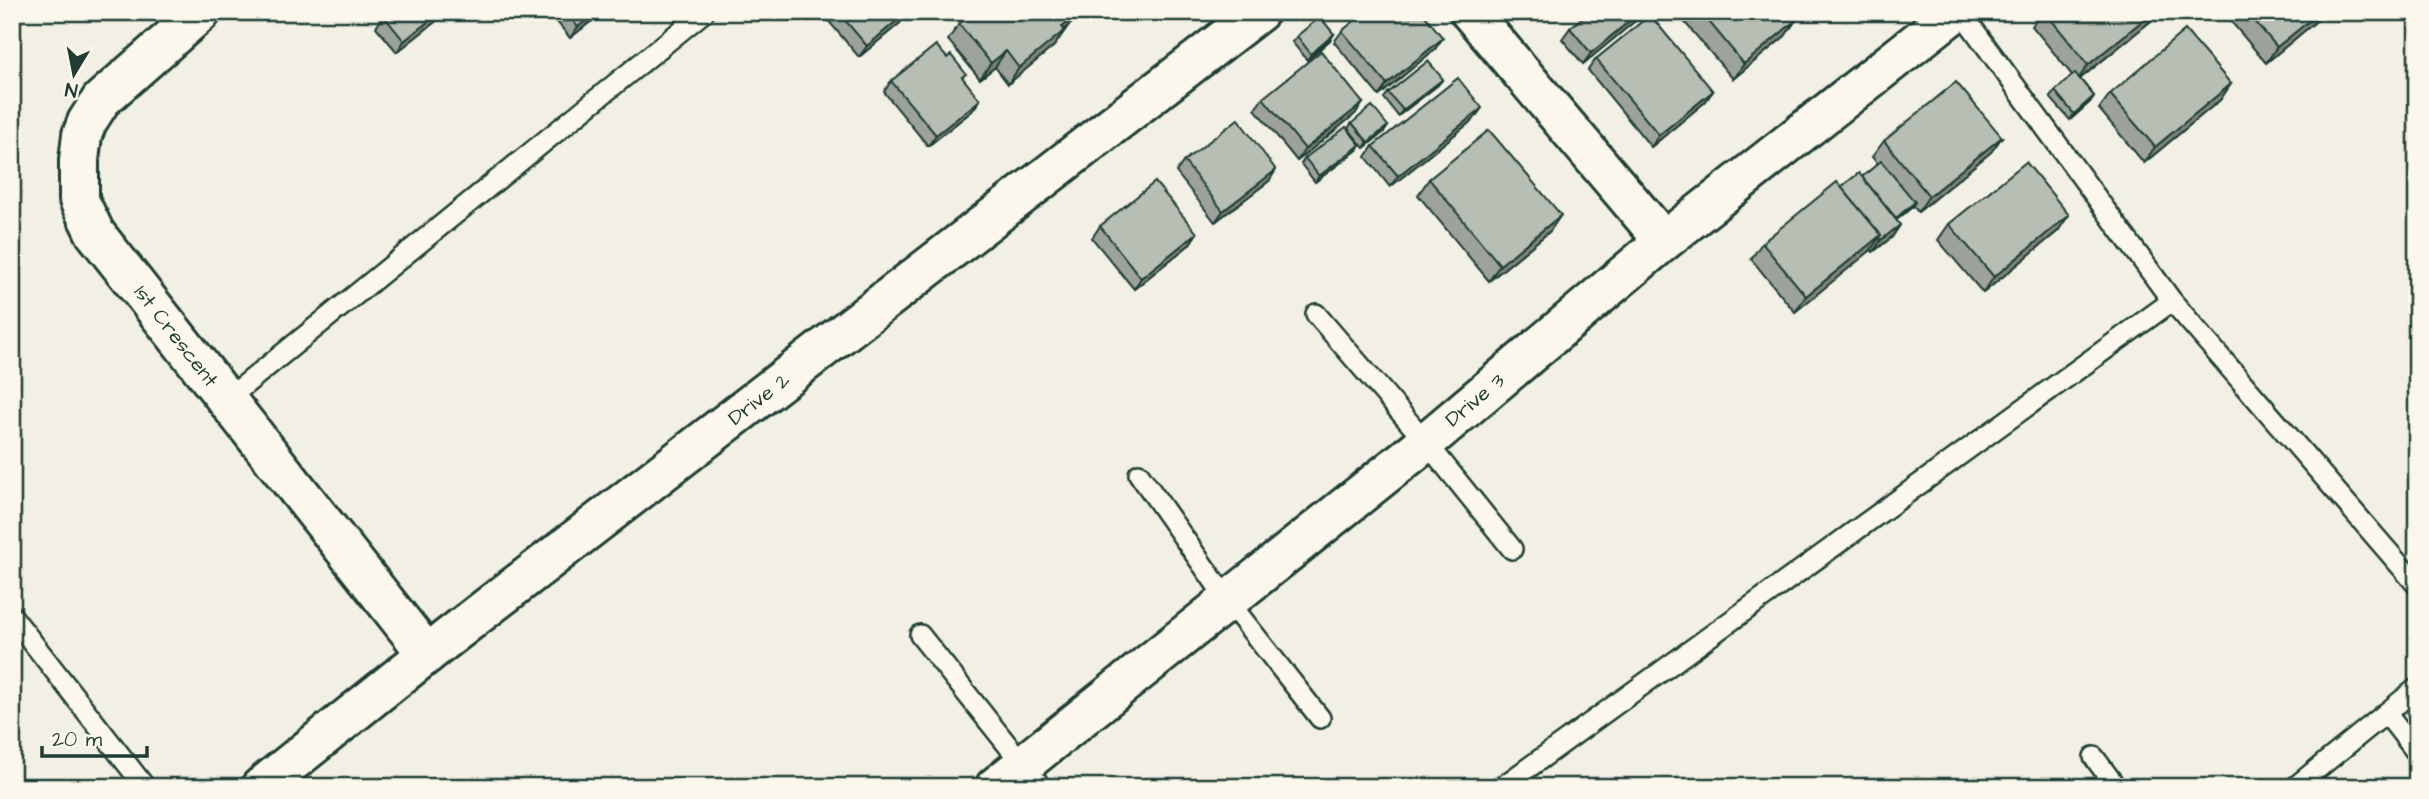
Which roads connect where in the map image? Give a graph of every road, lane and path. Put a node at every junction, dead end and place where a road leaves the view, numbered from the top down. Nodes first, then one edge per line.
1 (201, 12) edge
2 (704, 12) edge
3 (1259, 12) edge
4 (1471, 12) edge
5 (1955, 12) edge
6 (1961, 12) edge
7 (1664, 241) junction
8 (2172, 301) junction
9 (1316, 314) dead end
10 (226, 400) junction
11 (1426, 442) junction
12 (1139, 474) dead end
13 (1512, 549) dead end
14 (2417, 585) edge
15 (1228, 601) junction
16 (12, 617) edge
17 (920, 635) dead end
18 (427, 654) junction
19 (2417, 688) edge
20 (2386, 713) junction
21 (1320, 718) dead end
22 (2417, 753) edge
23 (2094, 757) dead end
24 (1019, 779) edge
25 (145, 787) edge
26 (261, 787) edge
27 (1502, 787) edge
28 (2116, 787) edge
29 (2295, 787) edge

1 - 10 street, 1st Crescent
2 - 10 lane
3 - 18 street, Drive 2
4 - 7 street
5 - 7 street, Drive 3
6 - 8 lane
7 - 11 street, Drive 3
8 - 14 lane
8 - 27 lane
9 - 11 lane
10 - 18 street, 1st Crescent
11 - 13 lane
11 - 15 street, Drive 3
12 - 15 lane
15 - 21 lane
15 - 24 street, Drive 3
16 - 25 lane
17 - 24 lane
18 - 26 street, Drive 2
19 - 20 lane
20 - 22 lane
20 - 29 lane
23 - 28 lane

